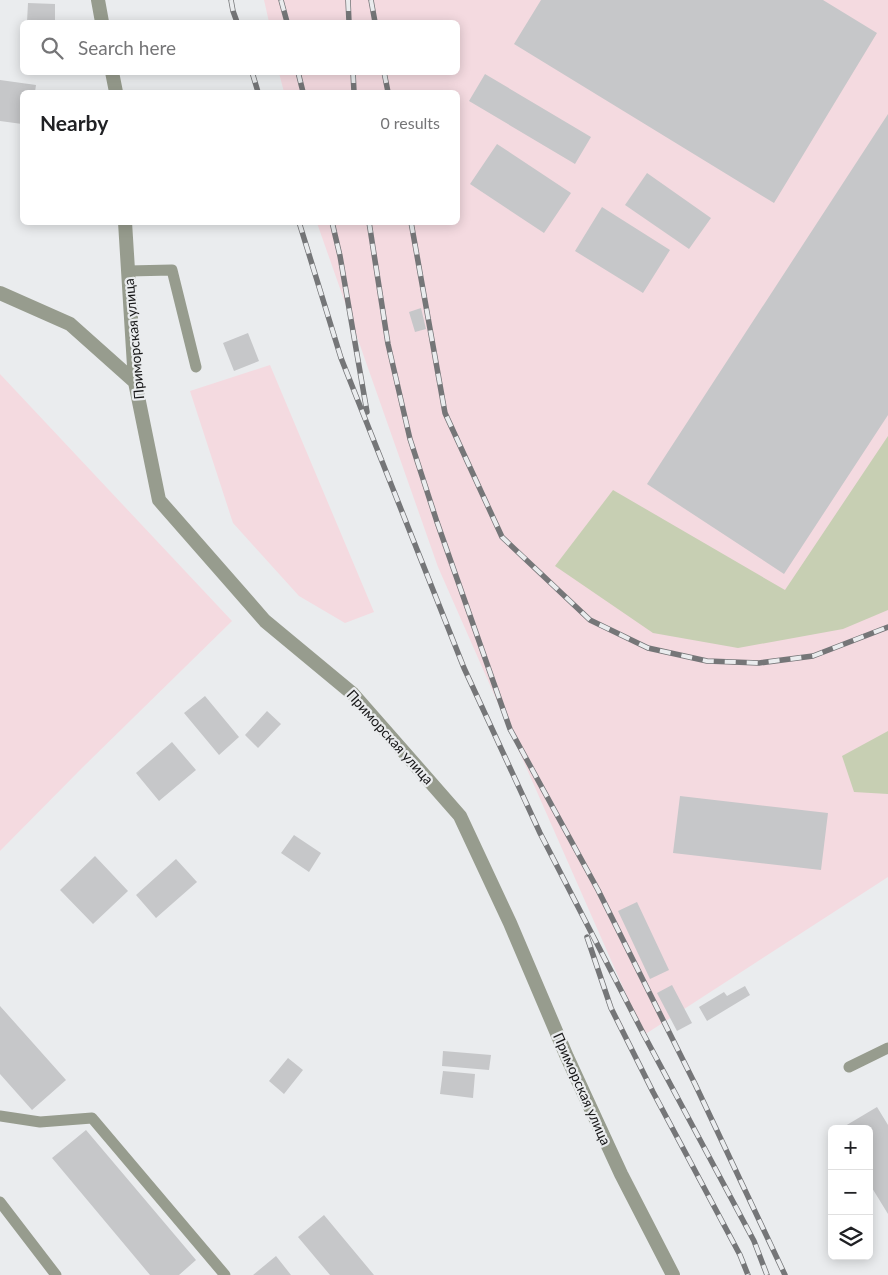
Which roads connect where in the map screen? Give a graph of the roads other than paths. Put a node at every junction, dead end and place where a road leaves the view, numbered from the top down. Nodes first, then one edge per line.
1 (98, 0) edge
2 (102, 20) edge
3 (113, 75) edge
4 (116, 90) edge
5 (125, 225) edge
6 (128, 271) junction
7 (0, 294) edge
8 (196, 367) dead end
9 (135, 382) junction
10 (888, 1048) edge
11 (849, 1067) dead end
12 (0, 1116) edge
13 (0, 1202) edge
14 (56, 1275) edge
15 (224, 1275) edge
16 (673, 1275) edge

1 - 2 street
3 - 4 street
5 - 6 street, Приморская улица
6 - 8 lane
6 - 9 street, Приморская улица
7 - 9 street
9 - 16 street, Приморская улица
10 - 11 lane
12 - 15 lane
13 - 14 lane

